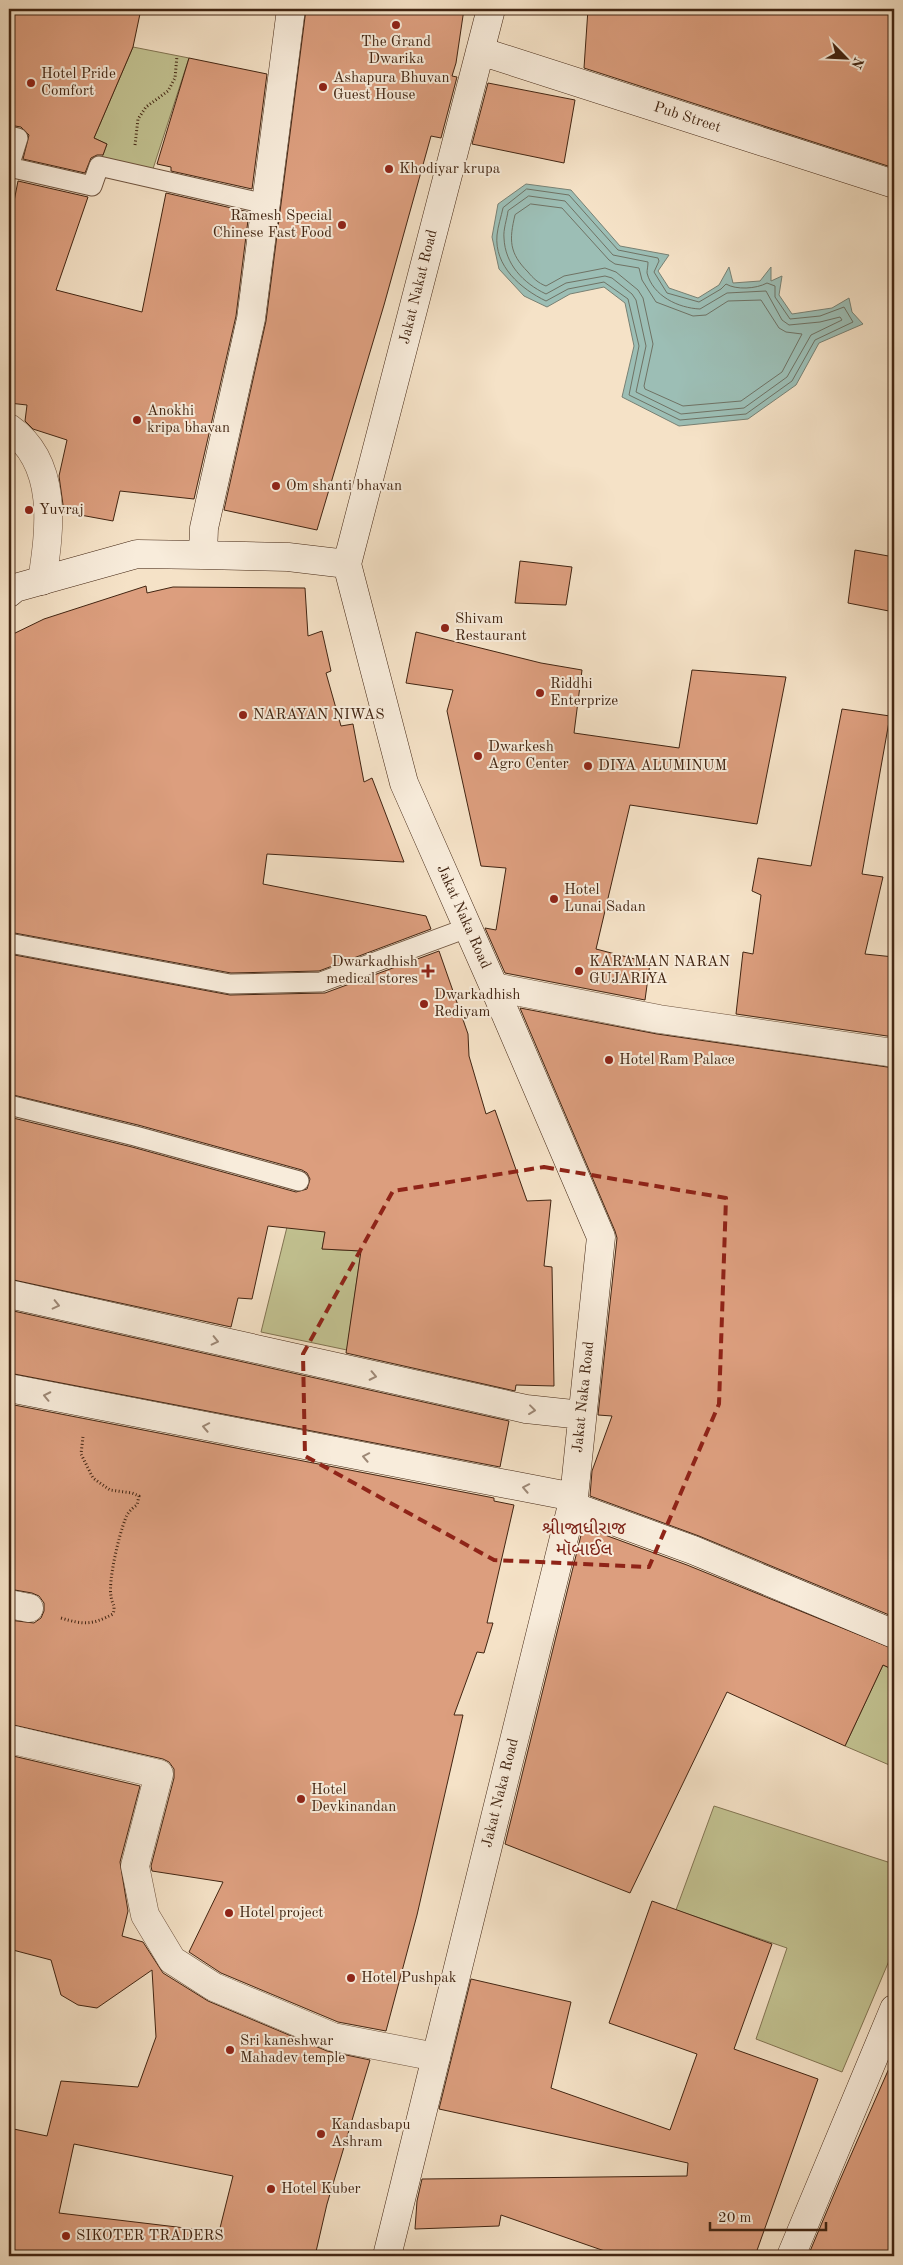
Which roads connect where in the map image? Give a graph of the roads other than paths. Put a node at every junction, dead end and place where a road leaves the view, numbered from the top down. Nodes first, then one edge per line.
1 (291, 9) edge
2 (490, 9) edge
3 (480, 51) junction
4 (9, 136) edge
5 (9, 167) edge
6 (894, 184) edge
7 (266, 204) junction
8 (9, 428) edge
9 (203, 554) junction
10 (347, 564) junction
11 (42, 581) junction
12 (9, 593) edge
13 (467, 928) junction
14 (9, 943) edge
15 (494, 987) junction
16 (894, 1053) edge
17 (9, 1105) edge
18 (299, 1181) dead end
19 (9, 1294) edge
20 (9, 1388) edge
21 (582, 1415) junction
22 (573, 1501) junction
23 (894, 1634) edge
24 (9, 1739) edge
25 (893, 2014) edge
26 (436, 2057) junction
27 (388, 2256) edge
28 (791, 2256) edge

1 - 7 street
2 - 3 street, Jakat Nakat Road
3 - 6 street, Pub Street
3 - 10 street, Jakat Nakat Road
4 - 5 lane
5 - 7 lane
7 - 9 street
8 - 11 street
9 - 10 street
9 - 11 street
10 - 13 street, Jakat Naka Road
11 - 12 street
13 - 14 lane
13 - 15 street, Jakat Naka Road
15 - 16 street
15 - 21 street, Jakat Naka Road
17 - 18 lane
19 -> 21 street
22 -> 20 street
21 - 22 street, Jakat Naka Road
22 - 23 street
22 - 26 street, Jakat Naka Road
24 - 26 street
25 - 28 street
26 - 27 street, Jakat Naka Road

